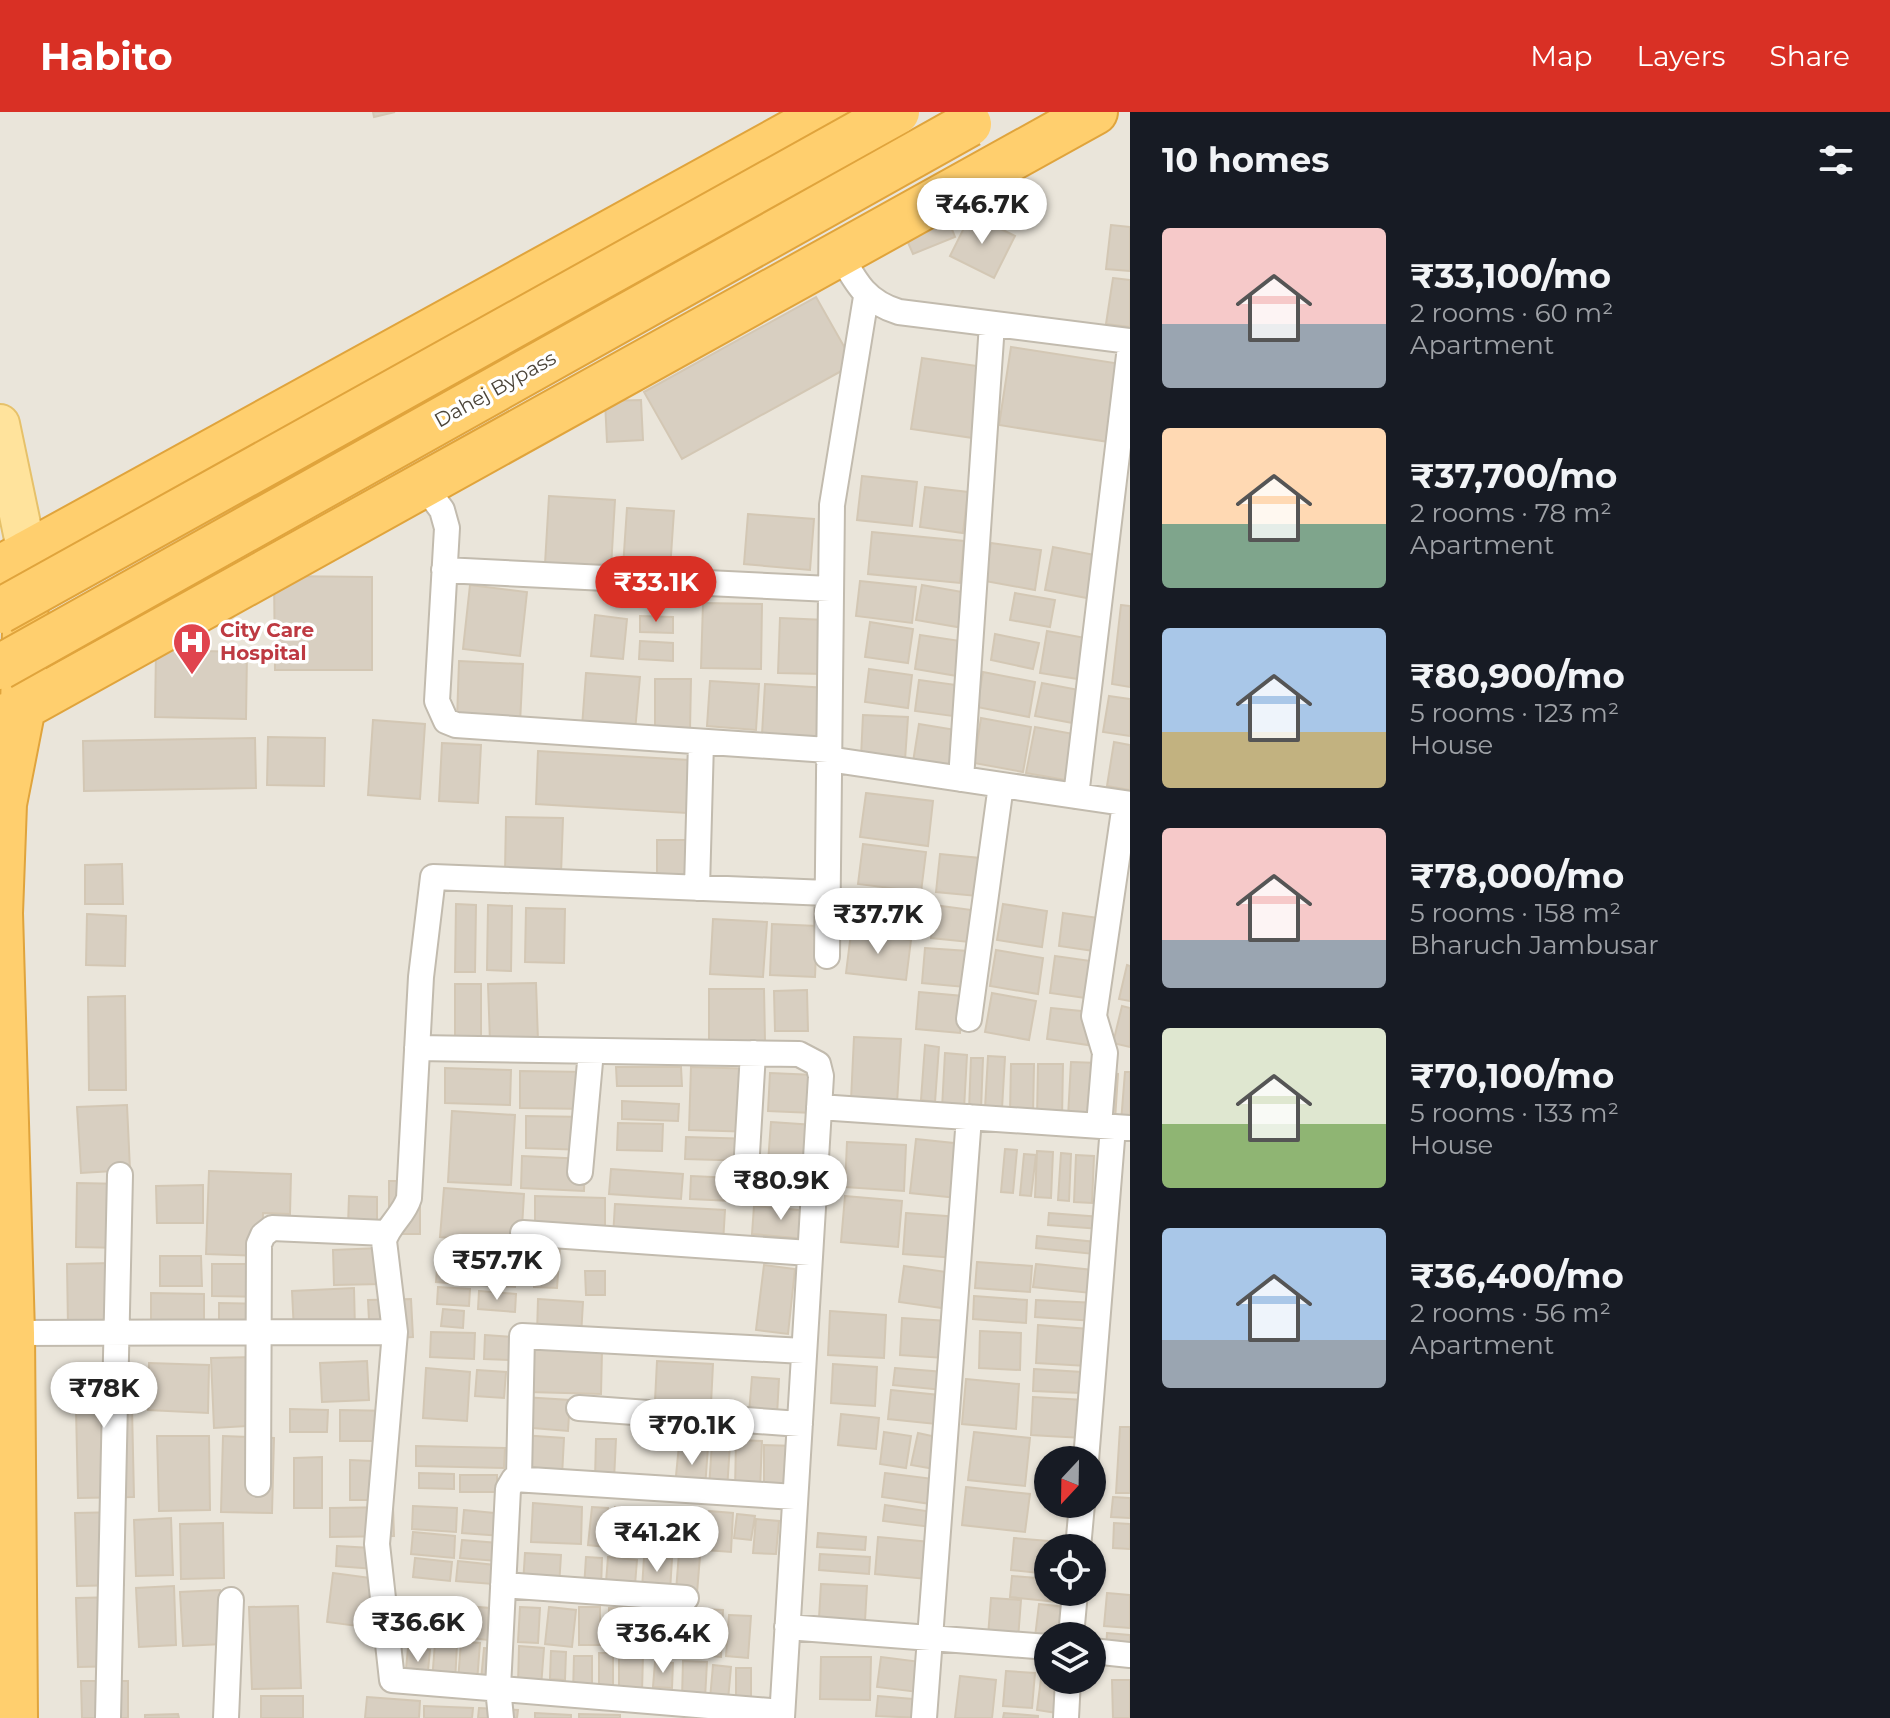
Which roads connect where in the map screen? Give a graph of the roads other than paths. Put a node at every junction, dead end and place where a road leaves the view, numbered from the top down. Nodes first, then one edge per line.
1 (829, 112) edge
2 (897, 112) edge
3 (1095, 112) edge
4 (980, 118) edge
5 (840, 254) junction
6 (866, 297) junction
7 (992, 324) junction
8 (1130, 344) edge
9 (0, 424) edge
10 (424, 486) junction
11 (14, 560) edge
12 (444, 570) junction
13 (830, 589) junction
14 (0, 611) edge
15 (0, 667) edge
16 (12, 714) edge
17 (701, 742) junction
18 (828, 754) junction
19 (961, 779) junction
20 (1001, 785) junction
21 (1076, 796) junction
22 (2, 799) edge
23 (1128, 804) edge
24 (697, 888) junction
25 (827, 893) junction
26 (827, 956) dead end
27 (969, 1019) dead end
28 (417, 1048) junction
29 (591, 1051) junction
30 (753, 1053) junction
31 (819, 1107) junction
32 (969, 1117) junction
33 (1114, 1127) edge
34 (580, 1172) dead end
35 (120, 1175) dead end
36 (745, 1187) dead end
37 (386, 1233) junction
38 (523, 1233) dead end
39 (810, 1253) junction
40 (395, 1332) junction
41 (12, 1333) junction
42 (256, 1334) junction
43 (117, 1335) junction
44 (804, 1351) junction
45 (579, 1408) dead end
46 (800, 1424) junction
47 (1087, 1446) edge
48 (519, 1477) junction
49 (258, 1484) dead end
50 (795, 1497) junction
51 (503, 1585) junction
52 (686, 1598) dead end
53 (231, 1600) dead end
54 (787, 1627) junction
55 (930, 1638) junction
56 (1034, 1646) edge
57 (1106, 1652) edge
58 (1130, 1655) edge
59 (498, 1688) junction
60 (1067, 1694) edge
61 (708, 1712) edge
62 (782, 1715) edge
63 (15, 1718) edge
64 (108, 1718) edge
65 (226, 1718) edge
66 (501, 1718) edge
67 (924, 1718) edge
68 (1066, 1718) edge

1 - 11 highway
2 - 14 highway, bridge
3 - 5 highway
4 - 15 highway, Dahej Bypass, bridge
5 - 6 street
5 - 10 highway
6 - 7 street
6 - 13 street
7 - 8 street
7 - 19 street
8 - 21 street
9 - 11 main road
10 - 12 street
10 - 16 highway
11 - 16 highway
12 - 13 street
12 - 17 street
13 - 18 street
16 - 22 highway
17 - 18 street
17 - 24 street
18 - 19 street
18 - 25 street
19 - 20 street
20 - 21 street
20 - 27 street
21 - 23 street
22 - 41 highway
23 - 33 street
24 - 25 street
24 - 28 street
25 - 26 street
28 - 29 street
28 - 37 street
29 - 30 street
29 - 34 street
30 - 31 street
30 - 36 street
31 - 32 street
31 - 39 street
32 - 33 street
32 - 55 street
33 - 47 street
35 - 43 street
37 - 40 street
37 - 42 street
38 - 39 street
39 - 44 street
40 - 42 street
40 - 59 street
41 - 43 street
41 - 63 highway
42 - 43 street
42 - 49 street
43 - 64 street
44 - 46 street
44 - 48 street
45 - 46 street
46 - 50 street
48 - 50 street
48 - 51 street
50 - 54 street
51 - 52 street
51 - 59 street
53 - 65 street
54 - 55 street
54 - 62 street
55 - 56 street
55 - 67 street
57 - 58 street
59 - 61 street
59 - 66 street
60 - 68 street
61 - 62 street

